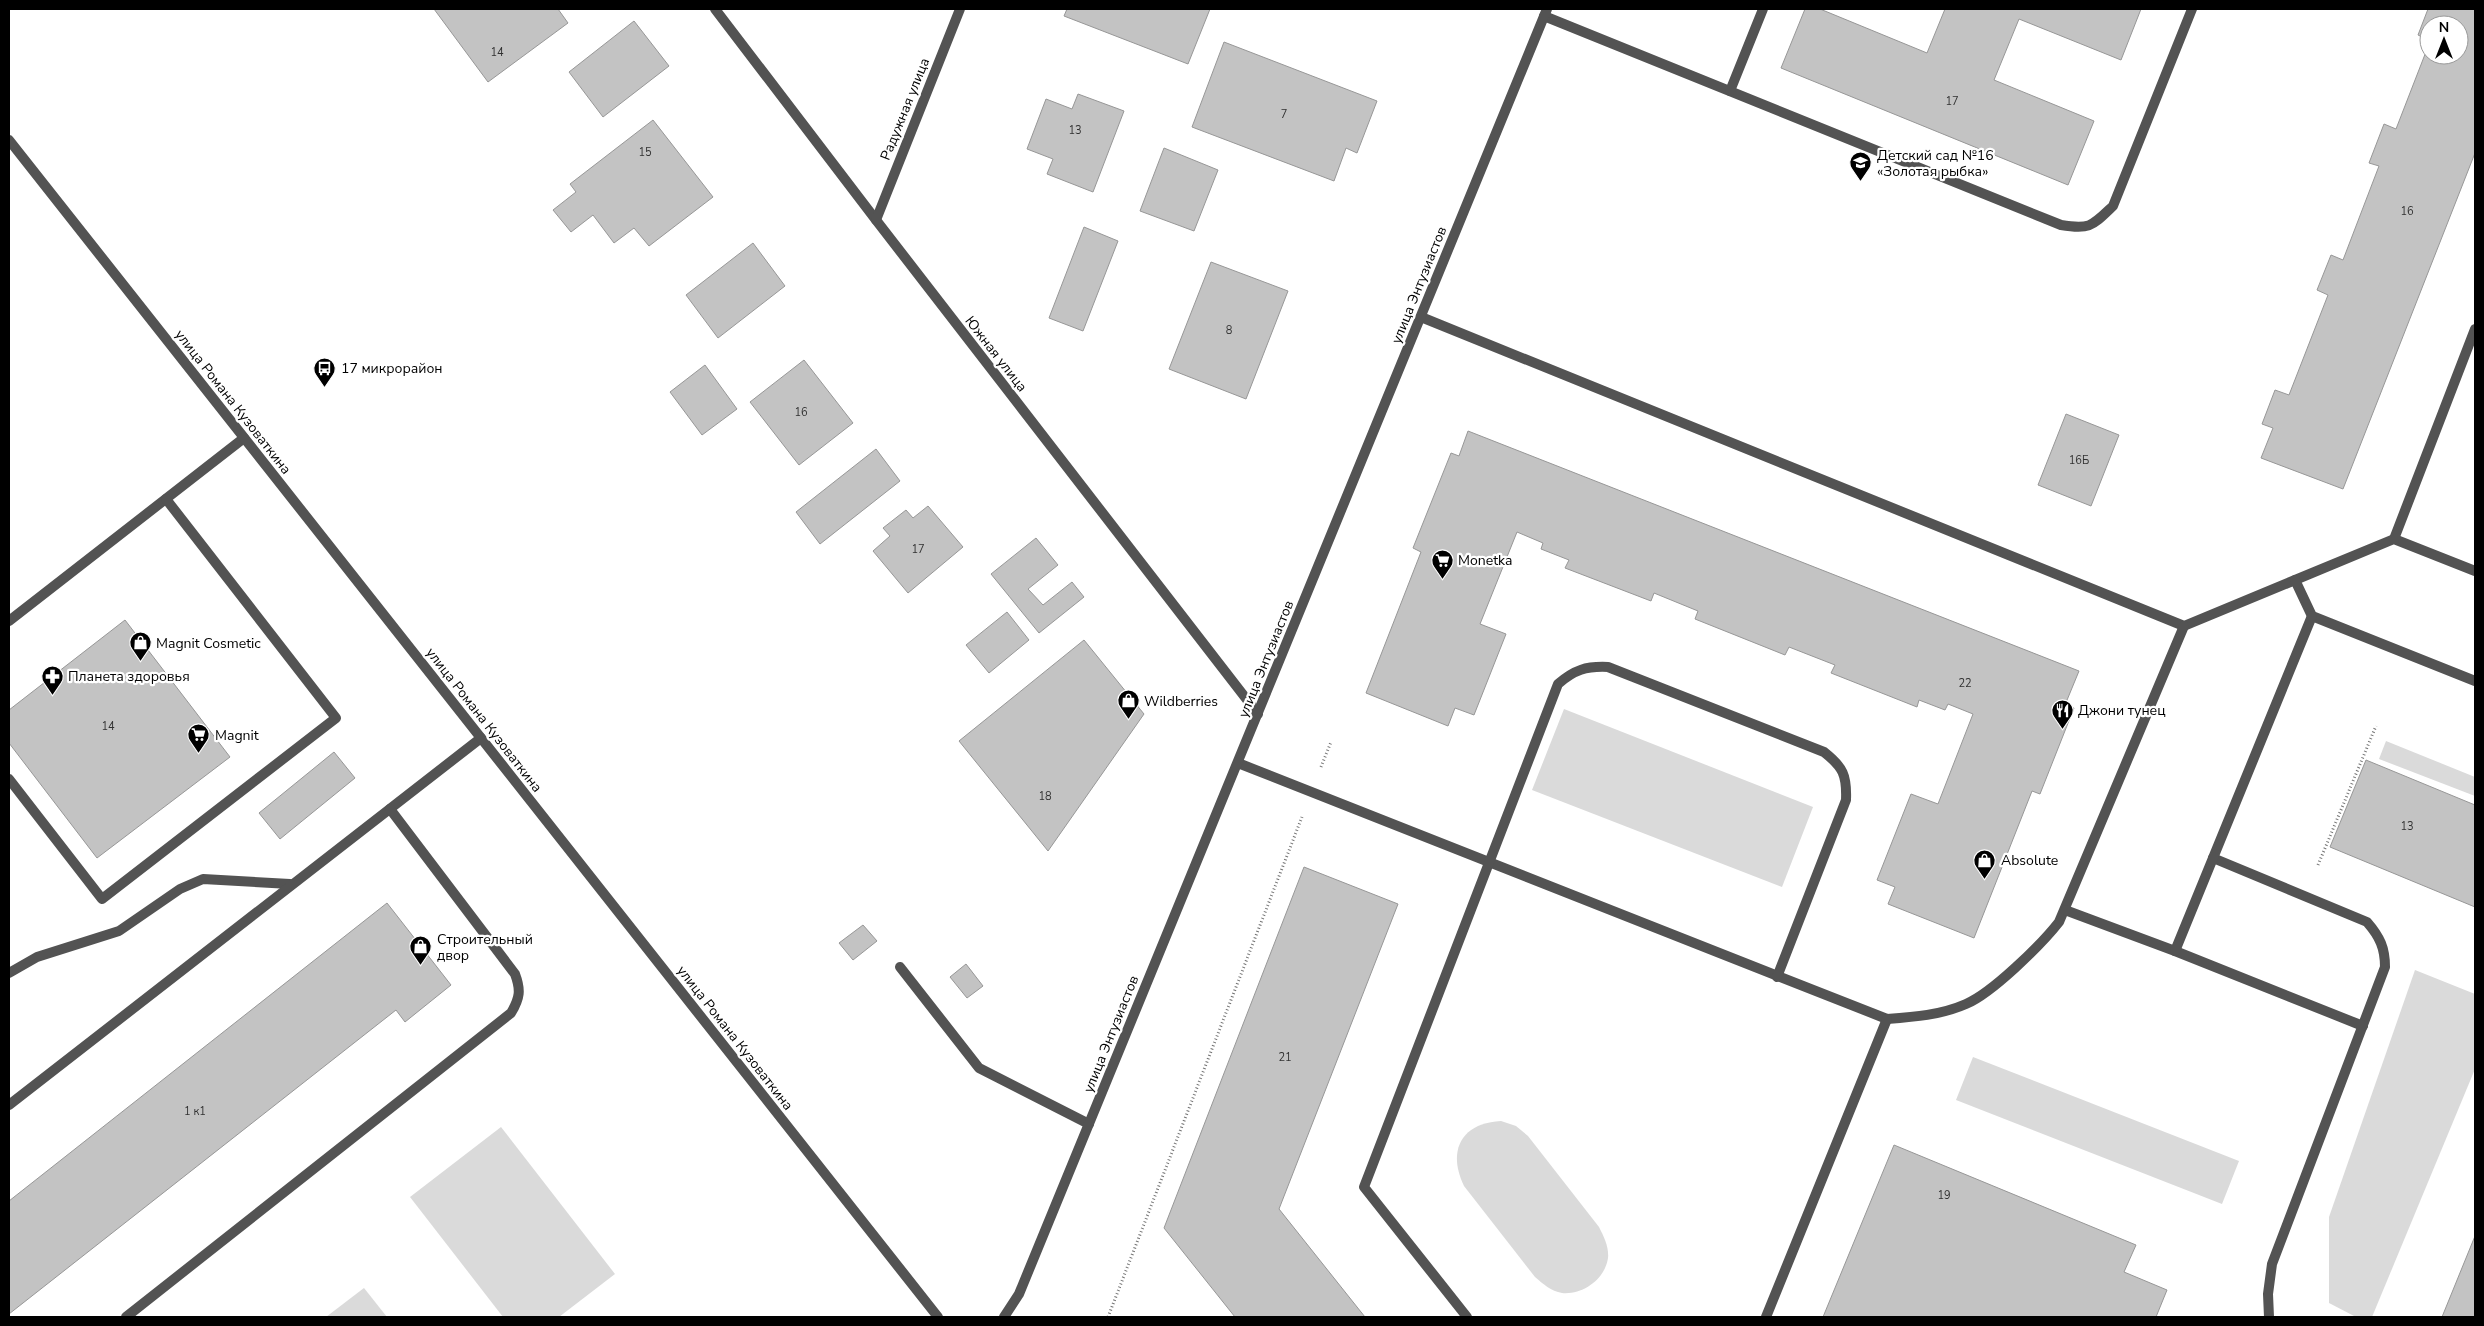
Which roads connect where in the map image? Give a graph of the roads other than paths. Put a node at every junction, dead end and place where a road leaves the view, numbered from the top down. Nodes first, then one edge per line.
1 (715, 9) edge
2 (960, 9) edge
3 (1763, 9) edge
4 (2192, 9) edge
5 (1546, 12) edge
6 (1730, 91) junction
7 (9, 140) edge
8 (876, 220) junction
9 (1421, 317) junction
10 (2475, 329) edge
11 (244, 438) junction
12 (166, 499) junction
13 (2394, 539) junction
14 (2475, 571) edge
15 (2295, 580) junction
16 (2312, 616) junction
17 (9, 621) edge
18 (2184, 626) junction
19 (2475, 681) edge
20 (1258, 714) junction
21 (481, 738) junction
22 (1238, 763) junction
23 (9, 779) edge
24 (390, 809) junction
25 (2213, 858) junction
26 (1488, 862) junction
27 (290, 884) junction
28 (2065, 910) junction
29 (2175, 951) junction
30 (900, 967) dead end
31 (9, 973) edge
32 (1777, 976) junction
33 (1887, 1019) junction
34 (2363, 1026) junction
35 (9, 1105) edge
36 (1089, 1124) junction
37 (126, 1317) edge
38 (938, 1317) edge
39 (1004, 1317) edge
40 (1468, 1317) edge
41 (1766, 1317) edge
42 (2269, 1317) edge

1 - 8 street, Южная улица
2 - 8 street, Радужная улица
3 - 6 street
4 - 6 street
5 - 6 street
5 - 9 street, улица Энтузиастов
7 - 11 street, улица Романа Кузоваткина
8 - 20 street, Южная улица
9 - 18 street
9 - 20 street, улица Энтузиастов
10 - 13 street
11 - 12 street
11 - 21 street, улица Романа Кузоваткина
12 - 17 street
12 - 23 street
13 - 14 street
13 - 15 street
15 - 16 street
15 - 18 street
16 - 19 street
16 - 25 street
18 - 28 street
20 - 22 street, улица Энтузиастов
21 - 24 street
21 - 38 street, улица Романа Кузоваткина
22 - 26 street
22 - 36 street, улица Энтузиастов
24 - 27 street
24 - 37 street
25 - 29 street
25 - 34 street
26 - 32 street
26 - 32 street
26 - 40 street
27 - 31 street
27 - 35 street
28 - 29 street
28 - 33 street
29 - 34 street
30 - 36 street
32 - 33 street
33 - 41 street
34 - 42 street
36 - 39 street, улица Энтузиастов

